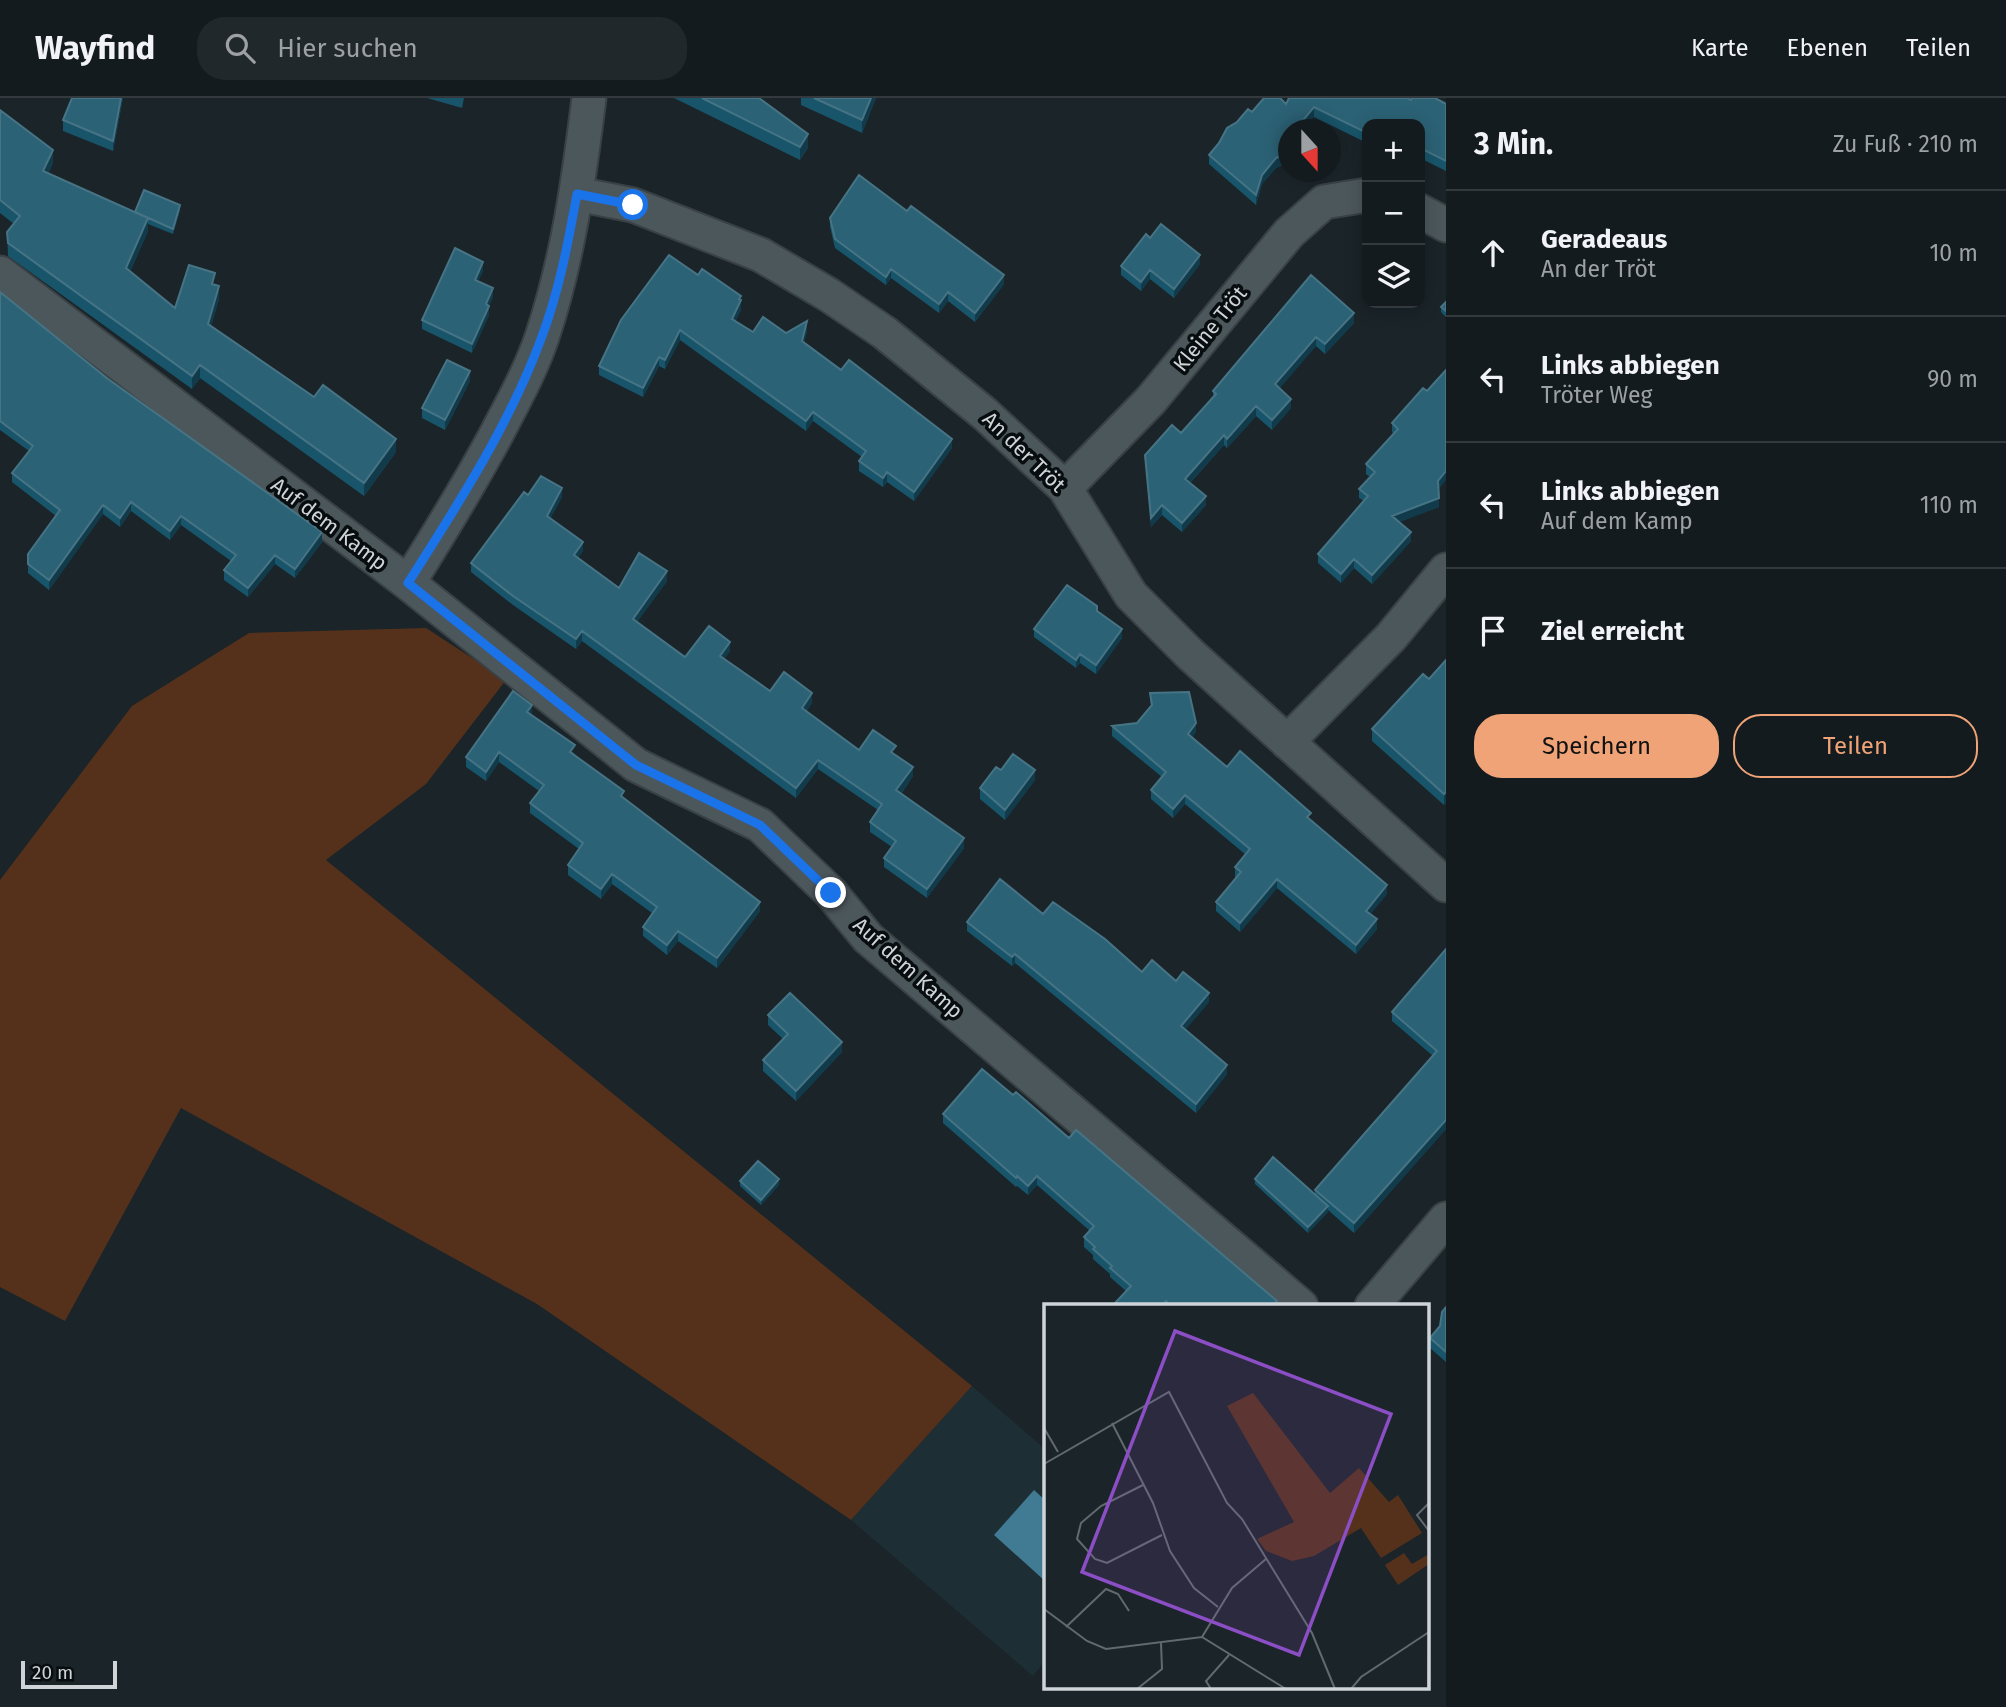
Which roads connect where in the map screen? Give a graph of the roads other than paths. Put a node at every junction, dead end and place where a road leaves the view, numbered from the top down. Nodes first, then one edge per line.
1 (589, 98) edge
2 (577, 194) junction
3 (1362, 196) edge
4 (1425, 214) edge
5 (1446, 225) edge
6 (0, 273) edge
7 (1065, 488) junction
8 (1446, 570) edge
9 (408, 583) junction
10 (1287, 741) junction
11 (1446, 886) edge
12 (1446, 1219) edge
13 (1299, 1304) edge
14 (1374, 1304) edge

1 - 2 street
2 - 7 street, An der Tröt
2 - 9 street
3 - 7 street, Kleine Tröt
4 - 5 street
6 - 9 street, Auf dem Kamp
7 - 10 street, An der Tröt
8 - 10 street
9 - 13 street, Auf dem Kamp
10 - 11 street, An der Tröt
12 - 14 street

